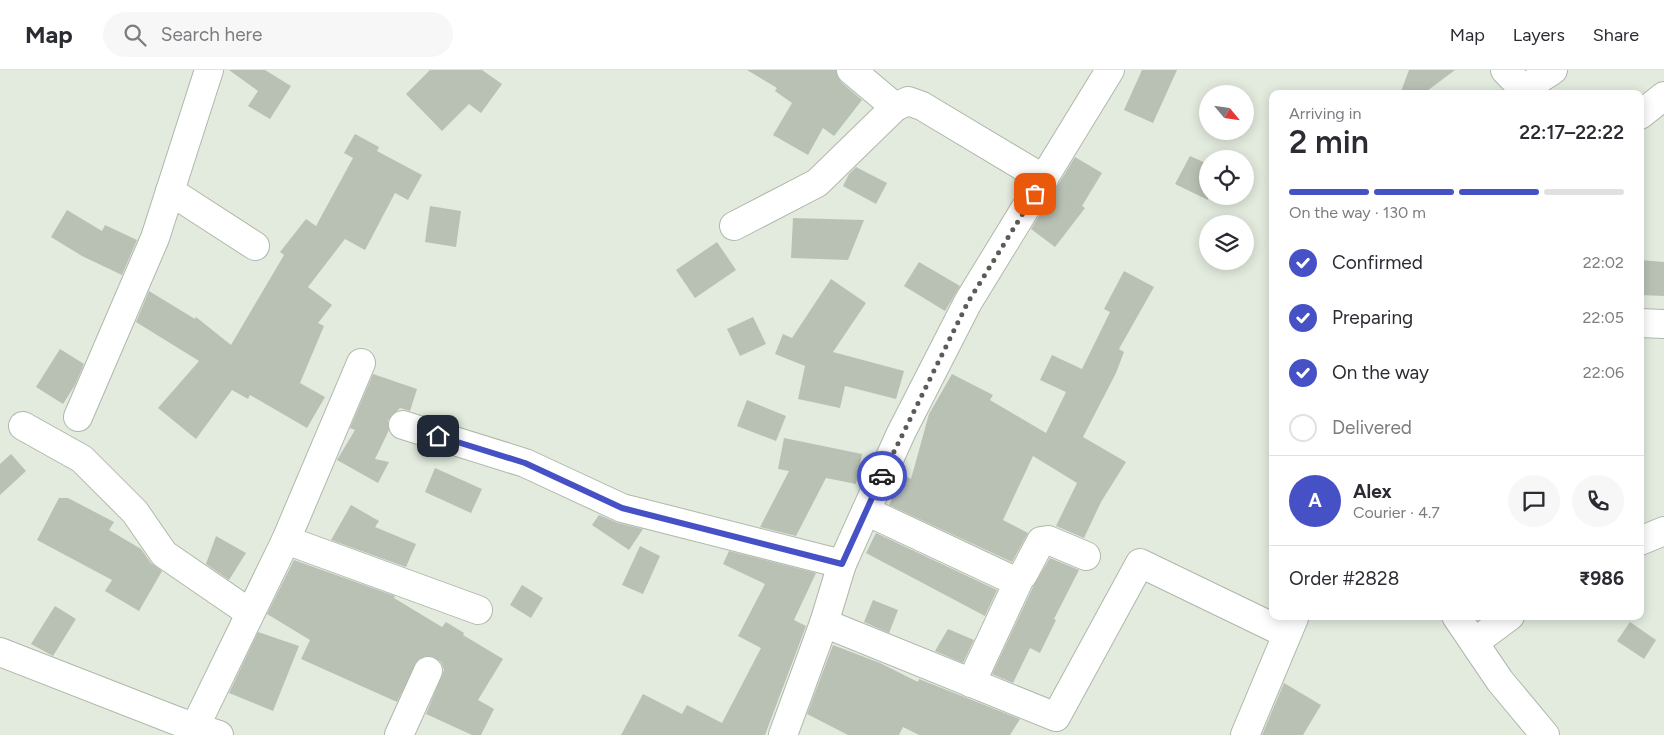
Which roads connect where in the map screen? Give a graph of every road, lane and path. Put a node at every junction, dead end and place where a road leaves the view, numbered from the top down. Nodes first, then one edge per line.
1 (209, 70) edge
2 (851, 70) edge
3 (1110, 70) edge
4 (1554, 70) edge
5 (1519, 84) edge
6 (1664, 96) edge
7 (895, 107) junction
8 (1644, 112) edge
9 (1044, 179) junction
10 (170, 191) junction
11 (734, 226) dead end
12 (255, 246) dead end
13 (1644, 323) edge
14 (1664, 324) edge
15 (361, 362) dead end
16 (78, 417) dead end
17 (403, 425) dead end
18 (23, 426) dead end
19 (866, 511) junction
20 (1664, 531) edge
21 (1644, 539) edge
22 (286, 540) junction
23 (1086, 556) dead end
24 (842, 564) junction
25 (1020, 578) junction
26 (478, 610) dead end
27 (250, 613) junction
28 (1269, 616) edge
29 (1279, 620) edge
30 (1459, 620) edge
31 (1505, 620) edge
32 (824, 623) junction
33 (1291, 625) edge
34 (1475, 642) junction
35 (0, 652) edge
36 (428, 671) dead end
37 (971, 683) junction
38 (190, 729) edge
39 (399, 735) edge
40 (783, 735) edge
41 (1245, 735) edge
42 (1545, 735) edge

1 - 10 street
2 - 7 street
3 - 9 street
4 - 5 street
6 - 8 street
7 - 9 street
7 - 11 street
9 - 19 street
10 - 12 street
10 - 16 street
13 - 14 street
15 - 22 street
17 - 24 street
18 - 27 street
19 - 24 street
19 - 25 street
20 - 21 street
22 - 26 street
22 - 27 street
23 - 25 street
24 - 32 street
25 - 37 street
27 - 38 street
28 - 37 street
29 - 33 street
30 - 34 street
31 - 34 street
32 - 37 street
32 - 40 street
33 - 41 street
34 - 42 street
35 - 38 street
36 - 39 street

